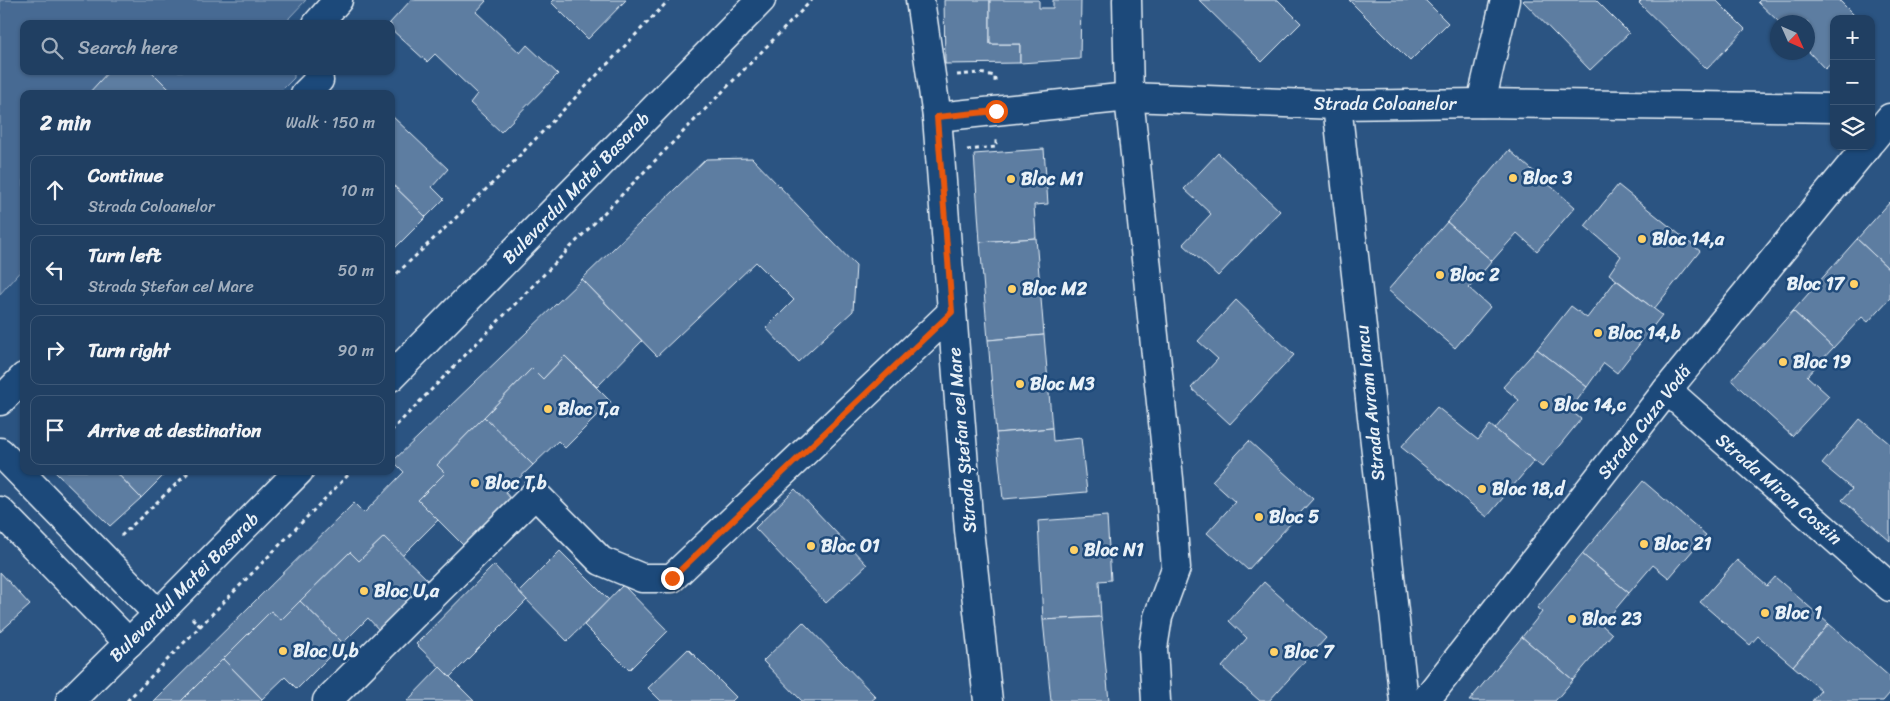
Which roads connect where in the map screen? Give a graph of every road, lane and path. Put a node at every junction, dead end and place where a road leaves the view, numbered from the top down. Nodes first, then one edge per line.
1 (338, 0) edge
2 (669, 0) edge
3 (762, 0) edge
4 (812, 0) edge
5 (920, 0) edge
6 (1127, 0) edge
7 (1505, 0) edge
8 (320, 20) edge
9 (318, 75) edge
10 (309, 90) edge
11 (1129, 97) junction
12 (1481, 103) junction
13 (1337, 105) junction
14 (1830, 108) edge
15 (1875, 108) edge
16 (1890, 108) edge
17 (937, 117) junction
18 (1890, 118) edge
19 (1875, 136) edge
20 (1864, 150) edge
21 (395, 275) edge
22 (952, 312) junction
23 (395, 373) edge
24 (20, 381) edge
25 (1668, 390) junction
26 (0, 401) edge
27 (395, 428) edge
28 (0, 452) edge
29 (20, 473) edge
30 (22, 475) edge
31 (186, 475) edge
32 (294, 475) edge
33 (348, 475) edge
34 (0, 511) edge
35 (117, 540) dead end
36 (1890, 587) edge
37 (158, 614) junction
38 (129, 643) junction
39 (70, 701) edge
40 (128, 701) edge
41 (327, 701) edge
42 (988, 701) edge
43 (1156, 701) edge
44 (1404, 701) edge
45 (1425, 701) edge

1 - 8 street
2 - 21 path
3 - 23 street, Bulevardul Matei Basarab
4 - 27 path
5 - 17 street, Strada Ștefan cel Mare
6 - 11 street
7 - 12 street
9 - 10 street
11 - 13 street, Strada Coloanelor
11 - 17 street, Strada Coloanelor
11 - 43 street
12 - 13 street, Strada Coloanelor
12 - 14 street, Strada Coloanelor
13 - 44 street, Strada Avram Iancu
15 - 16 street
17 - 22 street, Strada Ștefan cel Mare
18 - 19 street
20 - 25 street, Strada Cuza Vodă
22 - 41 street
22 - 42 street, Strada Ștefan cel Mare
24 - 26 street
25 - 36 street, Strada Miron Costin
25 - 45 street, Strada Cuza Vodă
28 - 29 street
30 - 37 street
31 - 35 path
32 - 37 street, Bulevardul Matei Basarab
33 - 40 path
34 - 38 street
37 - 38 street, Bulevardul Matei Basarab
38 - 39 street, Bulevardul Matei Basarab

